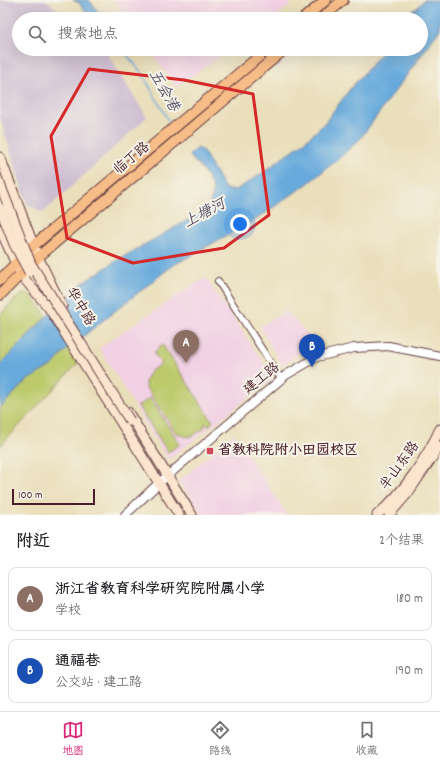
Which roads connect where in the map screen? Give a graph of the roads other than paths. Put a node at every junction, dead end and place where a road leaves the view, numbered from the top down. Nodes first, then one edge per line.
1 (326, 0) edge
2 (343, 0) edge
3 (312, 12) edge
4 (329, 12) edge
5 (260, 56) edge
6 (277, 56) edge
7 (0, 157) edge
8 (0, 184) edge
9 (0, 208) edge
10 (0, 229) edge
11 (33, 246) junction
12 (38, 257) junction
13 (16, 265) junction
14 (22, 275) junction
15 (0, 280) edge
16 (218, 281) dead end
17 (0, 295) edge
18 (440, 356) edge
19 (281, 379) junction
20 (129, 423) junction
21 (440, 429) edge
22 (440, 446) edge
23 (158, 461) junction
24 (148, 466) junction
25 (168, 476) junction
26 (159, 483) junction
27 (125, 515) edge
28 (178, 515) edge
29 (192, 515) edge
30 (377, 515) edge
31 (389, 515) edge

1 - 3 main road
2 - 4 main road
5 - 11 main road, 临丁路
6 - 12 main road, 临丁路
7 - 11 main road, 华中路
8 - 20 main road, 华中路, bridge
9 - 20 main road, 华中路, bridge
10 - 13 main road, 华中路
11 - 12 main road, 华中路
11 - 13 main road, 临丁路
12 - 14 main road, 临丁路
12 - 23 main road, 华中路
13 - 14 main road, 华中路
13 - 15 main road, 临丁路
14 - 17 main road, 临丁路
14 - 24 main road, 华中路
16 - 19 street
18 - 19 street, 建工路
19 - 25 street, 建工路
20 - 23 main road, 华中路
20 - 24 main road, 华中路
21 - 30 main road, 半山东路
22 - 31 main road, 半山东路
23 - 25 main road, 华中路
24 - 26 main road, 华中路
25 - 26 street, 建工路
25 - 29 main road, 华中路
26 - 27 street
26 - 28 main road, 华中路

